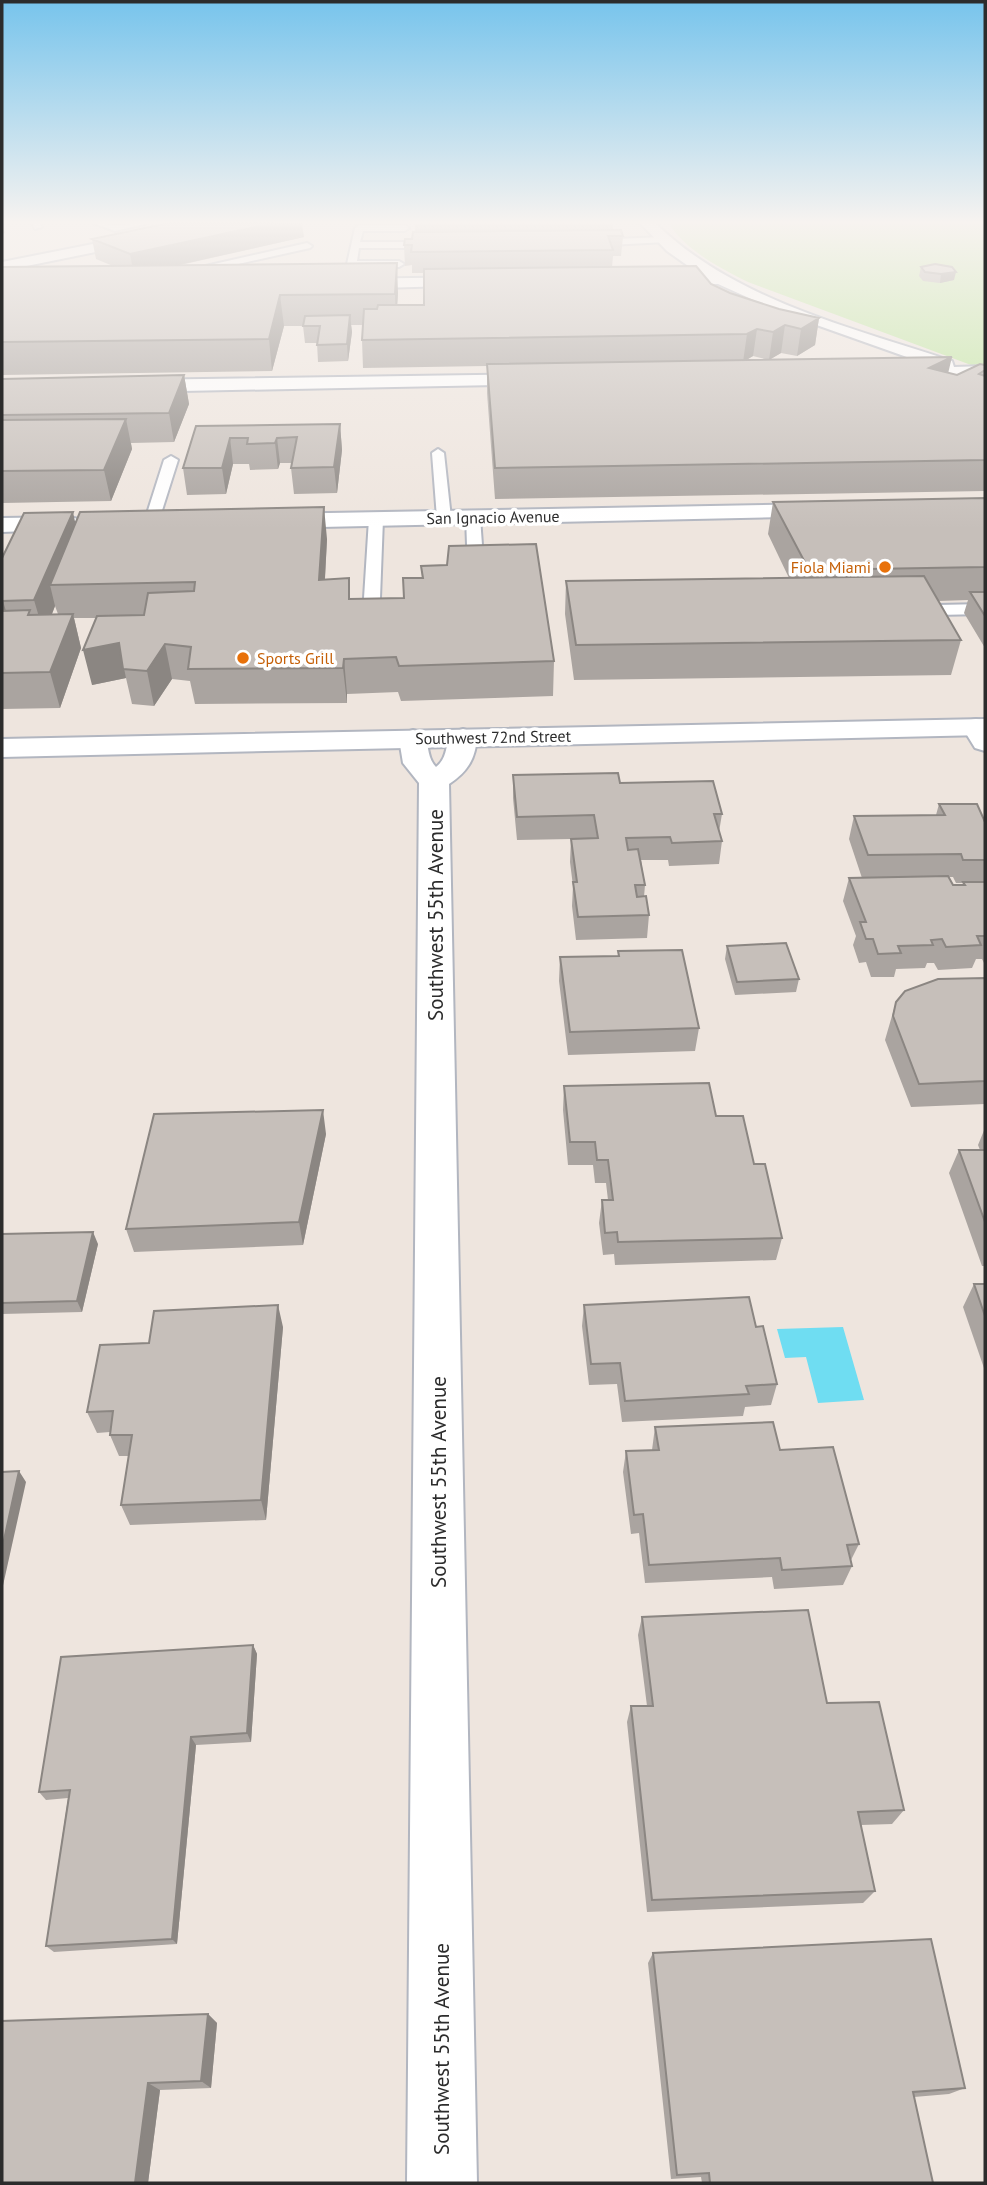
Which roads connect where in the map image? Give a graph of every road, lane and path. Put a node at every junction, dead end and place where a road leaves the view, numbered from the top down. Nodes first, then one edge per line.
1 (835, 325) edge
2 (909, 352) junction
3 (985, 371) edge
4 (966, 372) junction
5 (985, 379) edge
6 (563, 380) edge
7 (111, 387) edge
8 (439, 453) dead end
9 (171, 460) dead end
10 (847, 511) edge
11 (472, 517) junction
12 (444, 518) junction
13 (376, 519) junction
14 (257, 521) edge
15 (177, 522) edge
16 (124, 523) edge
17 (151, 523) junction
18 (97, 524) edge
19 (2, 525) edge
20 (476, 573) edge
21 (372, 598) edge
22 (985, 609) edge
23 (936, 610) edge
24 (982, 732) edge
25 (463, 738) junction
26 (2, 748) edge
27 (423, 760) junction
28 (442, 2183) edge

1 - 2 street
2 - 4 street
2 - 4 street
3 - 4 street
4 - 5 street
6 - 7 street
8 - 12 lane
9 - 17 lane
10 - 11 street, San Ignacio Avenue
11 - 12 street, San Ignacio Avenue
11 - 20 lane
12 - 13 street, San Ignacio Avenue
13 - 14 street, San Ignacio Avenue
13 - 21 lane
15 - 17 street
16 - 17 street
18 - 19 street
22 - 23 lane
24 - 25 street, Southwest 72nd Street
25 - 27 street, Southwest 72nd Street
25 - 27 street
26 - 27 street, Southwest 72nd Street
27 - 28 street, Southwest 55th Avenue

